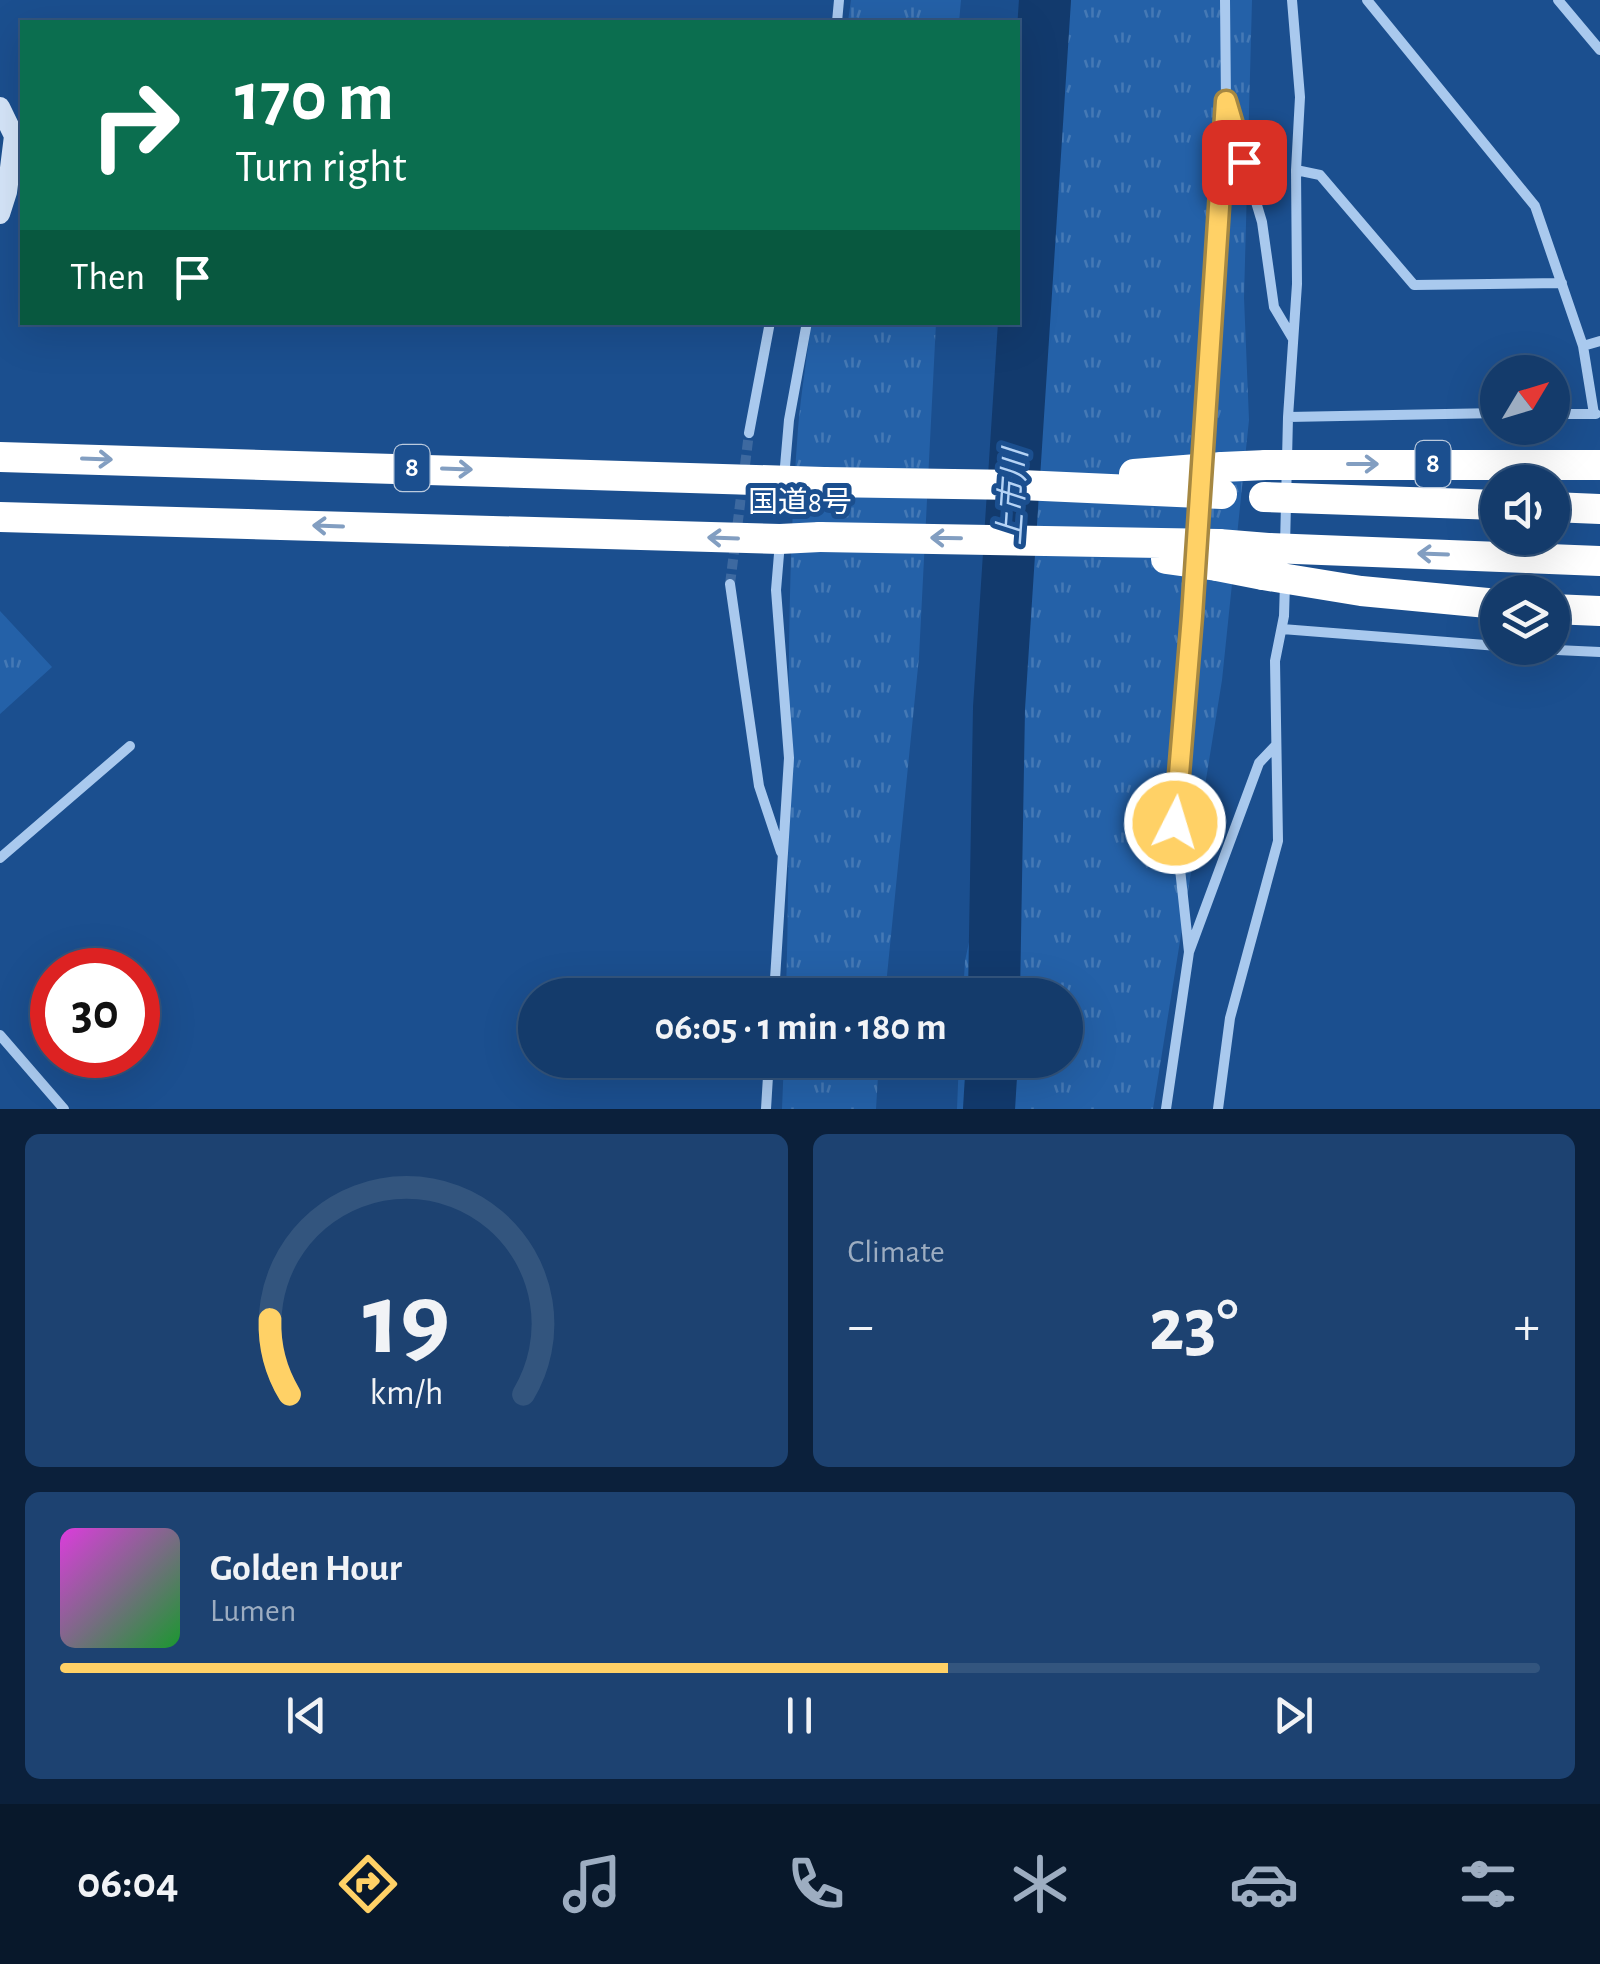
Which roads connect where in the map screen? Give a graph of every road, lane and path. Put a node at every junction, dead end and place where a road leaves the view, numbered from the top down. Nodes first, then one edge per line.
1 (1225, 0) edge
2 (1292, 0) edge
3 (1367, 0) edge
4 (1558, 0) edge
5 (1600, 50) edge
6 (1226, 101) junction
7 (0, 107) edge
8 (1296, 170) junction
9 (0, 214) edge
10 (1562, 283) junction
11 (769, 325) edge
12 (805, 325) edge
13 (1293, 340) junction
14 (1600, 341) edge
15 (1583, 346) junction
16 (1480, 413) edge
17 (1570, 414) edge
18 (1597, 414) edge
19 (1288, 417) junction
20 (748, 433) tunnel mouth
21 (0, 457) edge
22 (1600, 466) edge
23 (784, 478) junction
24 (1222, 480) junction
25 (1480, 504) edge
26 (1570, 508) edge
27 (1600, 509) edge
28 (0, 516) edge
29 (780, 539) junction
30 (1266, 561) junction
31 (1600, 561) edge
32 (730, 584) tunnel mouth
33 (1480, 602) edge
34 (1570, 610) edge
35 (1600, 611) edge
36 (1282, 629) junction
37 (1480, 645) edge
38 (1570, 651) edge
39 (1600, 652) edge
40 (1276, 745) junction
41 (130, 746) dead end
42 (0, 858) edge
43 (783, 858) junction
44 (1190, 952) junction
45 (775, 978) edge
46 (0, 1035) edge
47 (769, 1078) edge
48 (64, 1109) edge
49 (766, 1109) edge
50 (1166, 1109) edge
51 (1218, 1109) edge

1 - 6 street
2 - 8 street
3 - 10 street
4 - 5 street
6 - 13 street
6 - 44 street
7 - 9 street
8 - 10 street
8 - 13 street
10 - 15 street
11 - 20 street
12 - 23 street
13 - 19 street
14 - 15 street
15 - 18 street
16 - 19 street
17 - 18 street
19 - 36 street
21 -> 23 highway, 国道8号 / 8
24 -> 22 highway, 8, bridge
23 - 24 highway, 国道8号 / 8, bridge
24 - 25 highway, 8, bridge
26 - 27 highway
29 -> 28 highway, 国道8号 / 8
30 -> 29 highway, 国道8号 / 8, bridge
29 - 43 street
31 -> 30 highway, 8, bridge
30 - 33 highway, 8, bridge
32 - 43 street
34 - 35 highway
36 - 37 street
36 - 40 street
38 - 39 street
40 - 44 street
40 - 51 street
41 - 42 street
43 - 45 street
44 - 50 street
46 - 48 street
47 - 49 street

